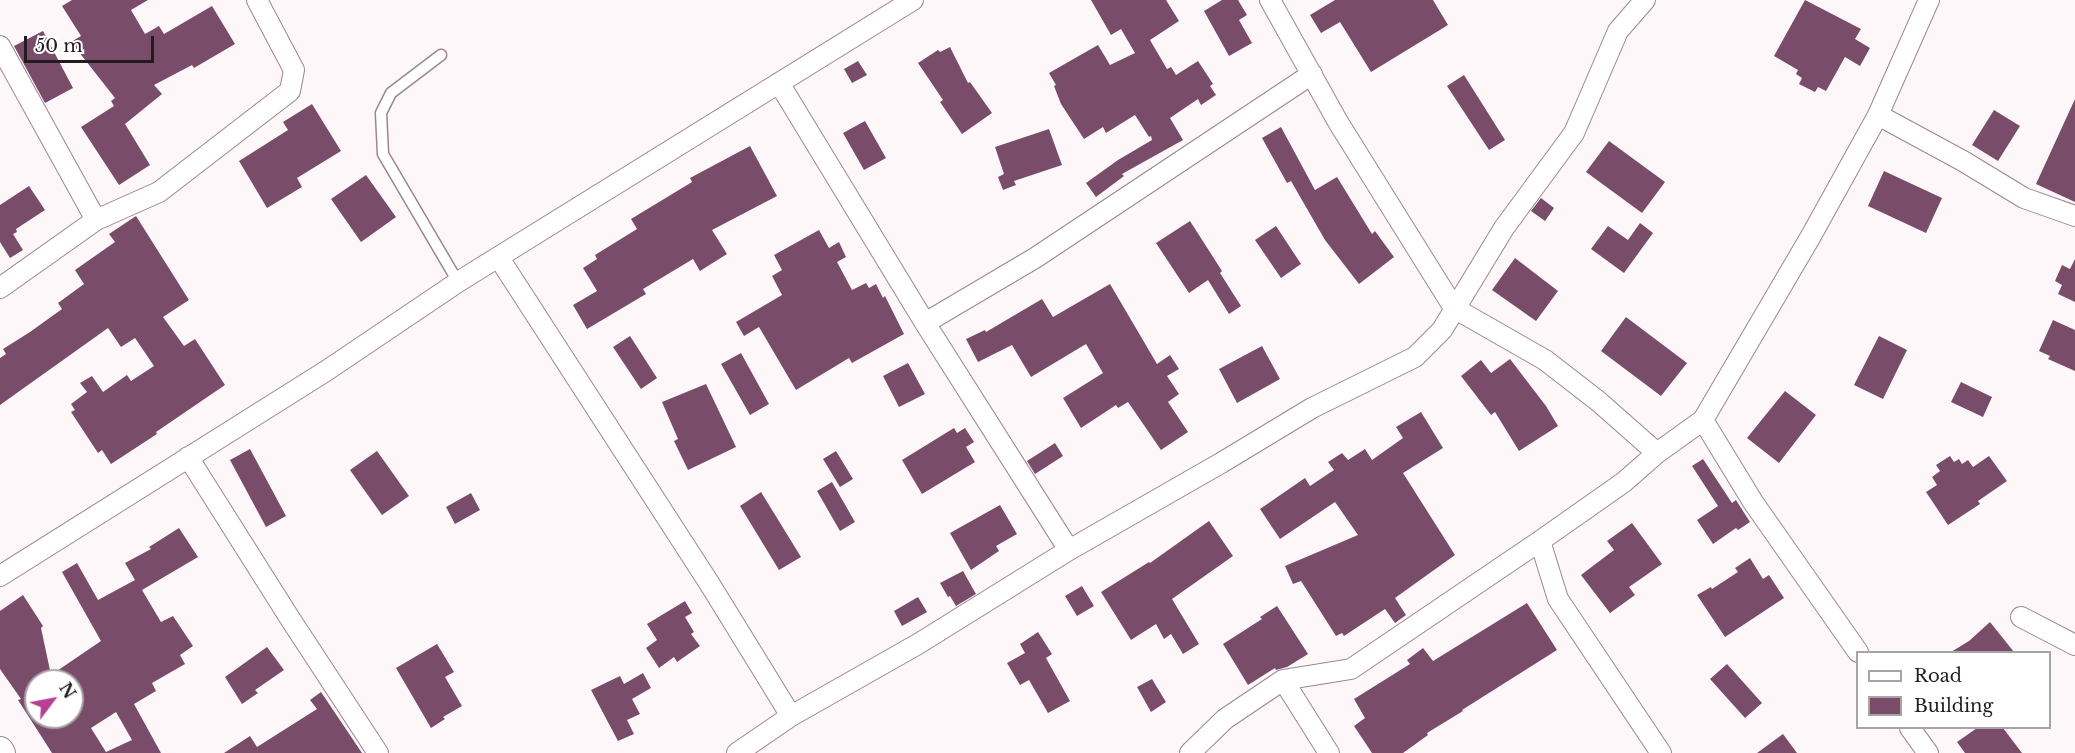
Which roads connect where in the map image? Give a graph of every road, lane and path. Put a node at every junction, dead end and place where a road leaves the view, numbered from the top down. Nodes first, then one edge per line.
1 (257, 0) edge
2 (913, 0) edge
3 (1270, 0) edge
4 (1645, 0) edge
5 (1929, 0) edge
6 (0, 46) edge
7 (441, 55) dead end
8 (1312, 74) junction
9 (779, 83) junction
10 (1878, 115) junction
11 (2075, 216) edge
12 (96, 220) junction
13 (499, 258) junction
14 (458, 282) junction
15 (0, 288) edge
16 (1455, 308) junction
17 (926, 323) junction
18 (1703, 420) junction
19 (1657, 453) junction
20 (188, 457) junction
21 (1540, 541) junction
22 (1069, 550) junction
23 (0, 576) edge
24 (2021, 617) dead end
25 (2075, 645) edge
26 (1857, 651) edge
27 (1283, 680) junction
28 (791, 716) junction
29 (1911, 729) edge
30 (378, 753) edge
31 (737, 753) edge
32 (1190, 753) edge
33 (1329, 753) edge
34 (1661, 753) edge
35 (1928, 753) edge

1 - 12 street
2 - 9 street
3 - 8 street
4 - 16 street
5 - 10 street
6 - 12 street
7 - 14 lane
8 - 16 street
8 - 17 street
9 - 13 street
9 - 17 street
10 - 11 street
10 - 18 street
12 - 15 street
13 - 14 street
13 - 28 street
14 - 20 street
16 - 19 street
16 - 22 street
17 - 22 street
18 - 19 street
18 - 26 street
19 - 21 street
20 - 23 street
20 - 30 street
21 - 27 street
21 - 34 street
22 - 28 street
24 - 25 street
27 - 32 street
27 - 33 street
28 - 31 street
29 - 35 street

